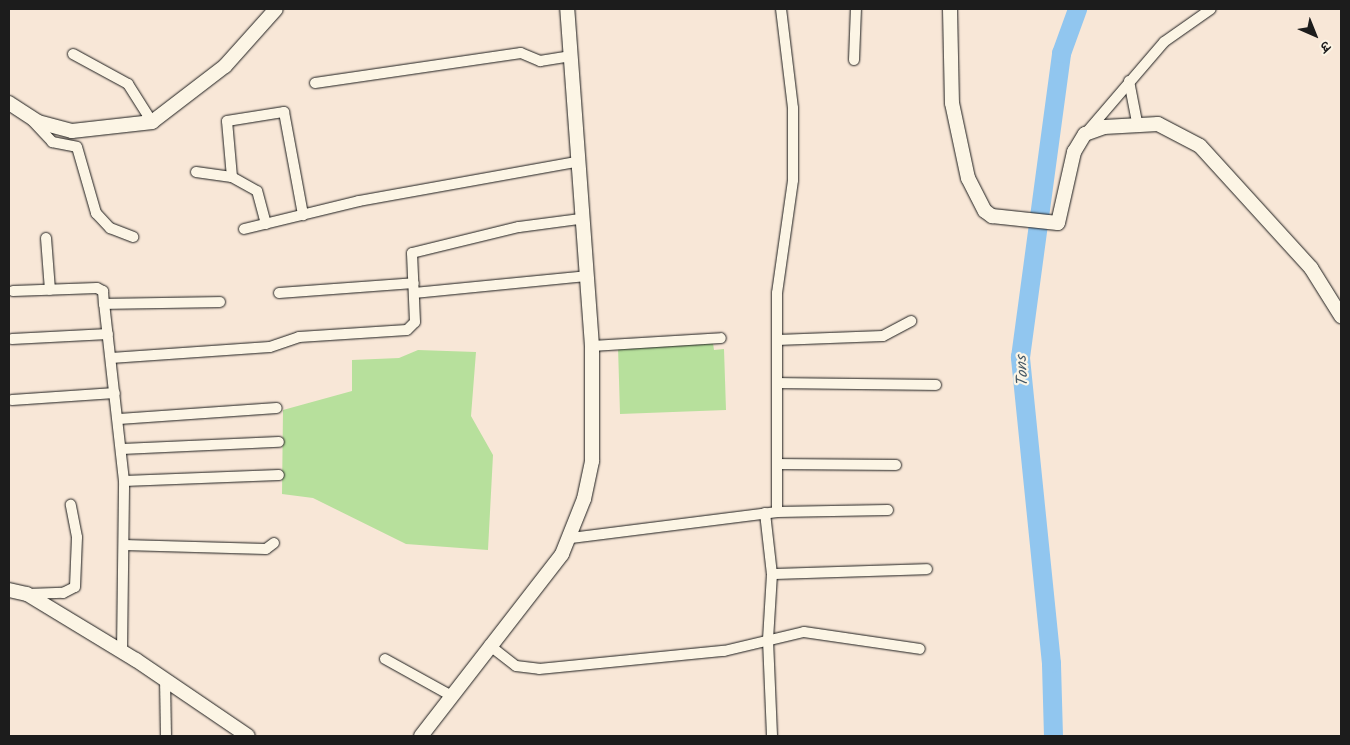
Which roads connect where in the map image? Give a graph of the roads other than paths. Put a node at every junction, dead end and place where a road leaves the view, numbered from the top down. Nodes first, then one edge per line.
1 (276, 9) edge
2 (567, 9) edge
3 (781, 9) edge
4 (856, 9) edge
5 (950, 9) edge
6 (1211, 9) edge
7 (73, 54) dead end
8 (570, 56) junction
9 (854, 60) dead end
10 (1129, 81) junction
11 (316, 83) dead end
12 (9, 103) edge
13 (28, 116) junction
14 (152, 122) junction
15 (1137, 122) junction
16 (1085, 134) junction
17 (576, 162) junction
18 (196, 172) dead end
19 (232, 177) junction
20 (304, 215) junction
21 (580, 219) junction
22 (266, 224) junction
23 (244, 229) dead end
24 (133, 237) dead end
25 (46, 238) dead end
26 (586, 276) junction
27 (414, 288) junction
28 (50, 290) junction
29 (14, 291) dead end
30 (280, 293) dead end
31 (220, 302) dead end
32 (104, 304) junction
33 (1341, 316) edge
34 (911, 321) dead end
35 (108, 334) junction
36 (721, 338) dead end
37 (12, 339) dead end
38 (776, 340) junction
39 (592, 346) junction
40 (111, 358) junction
41 (778, 383) junction
42 (936, 385) dead end
43 (115, 393) junction
44 (12, 400) dead end
45 (277, 408) dead end
46 (119, 419) junction
47 (279, 442) dead end
48 (122, 449) junction
49 (778, 464) junction
50 (896, 465) dead end
51 (279, 475) dead end
52 (124, 481) junction
53 (71, 505) dead end
54 (888, 510) dead end
55 (777, 512) junction
56 (765, 513) junction
57 (571, 538) junction
58 (274, 543) dead end
59 (124, 546) junction
60 (927, 569) dead end
61 (772, 574) junction
62 (9, 590) edge
63 (27, 594) junction
64 (768, 640) junction
65 (490, 645) junction
66 (920, 649) dead end
67 (122, 652) junction
68 (385, 658) dead end
69 (165, 679) junction
70 (450, 695) junction
71 (166, 736) edge
72 (248, 736) edge
73 (421, 736) edge
74 (772, 736) edge

1 - 14 street
2 - 8 street
3 - 38 street
4 - 9 street
5 - 16 street
6 - 10 street
7 - 14 street
8 - 11 street
8 - 17 street
10 - 15 street
10 - 16 street
12 - 13 street
13 - 14 street
13 - 24 street
15 - 16 street
15 - 33 street
17 - 20 street
17 - 21 street
18 - 19 street
19 - 20 street
19 - 22 street
20 - 22 street
21 - 26 street
21 - 27 street
22 - 23 street
25 - 28 street
26 - 27 street
26 - 39 street
27 - 30 street
27 - 40 street
28 - 29 street
28 - 32 street
31 - 32 street
32 - 35 street
34 - 38 street
35 - 37 street
35 - 40 street
36 - 39 street
38 - 41 street
39 - 57 street
40 - 43 street
41 - 42 street
41 - 49 street
43 - 44 street
43 - 46 street
45 - 46 street
46 - 48 street
47 - 48 street
48 - 52 street
49 - 50 street
49 - 55 street
51 - 52 street
52 - 59 street
53 - 63 street
54 - 55 street
55 - 56 street
56 - 57 street
56 - 61 street
57 - 65 street
58 - 59 street
59 - 67 street
60 - 61 street
61 - 64 street
62 - 63 street
63 - 67 street
64 - 65 street
64 - 66 street
64 - 74 street
65 - 70 street
67 - 69 street
68 - 70 street
69 - 71 street
69 - 72 street
70 - 73 street

